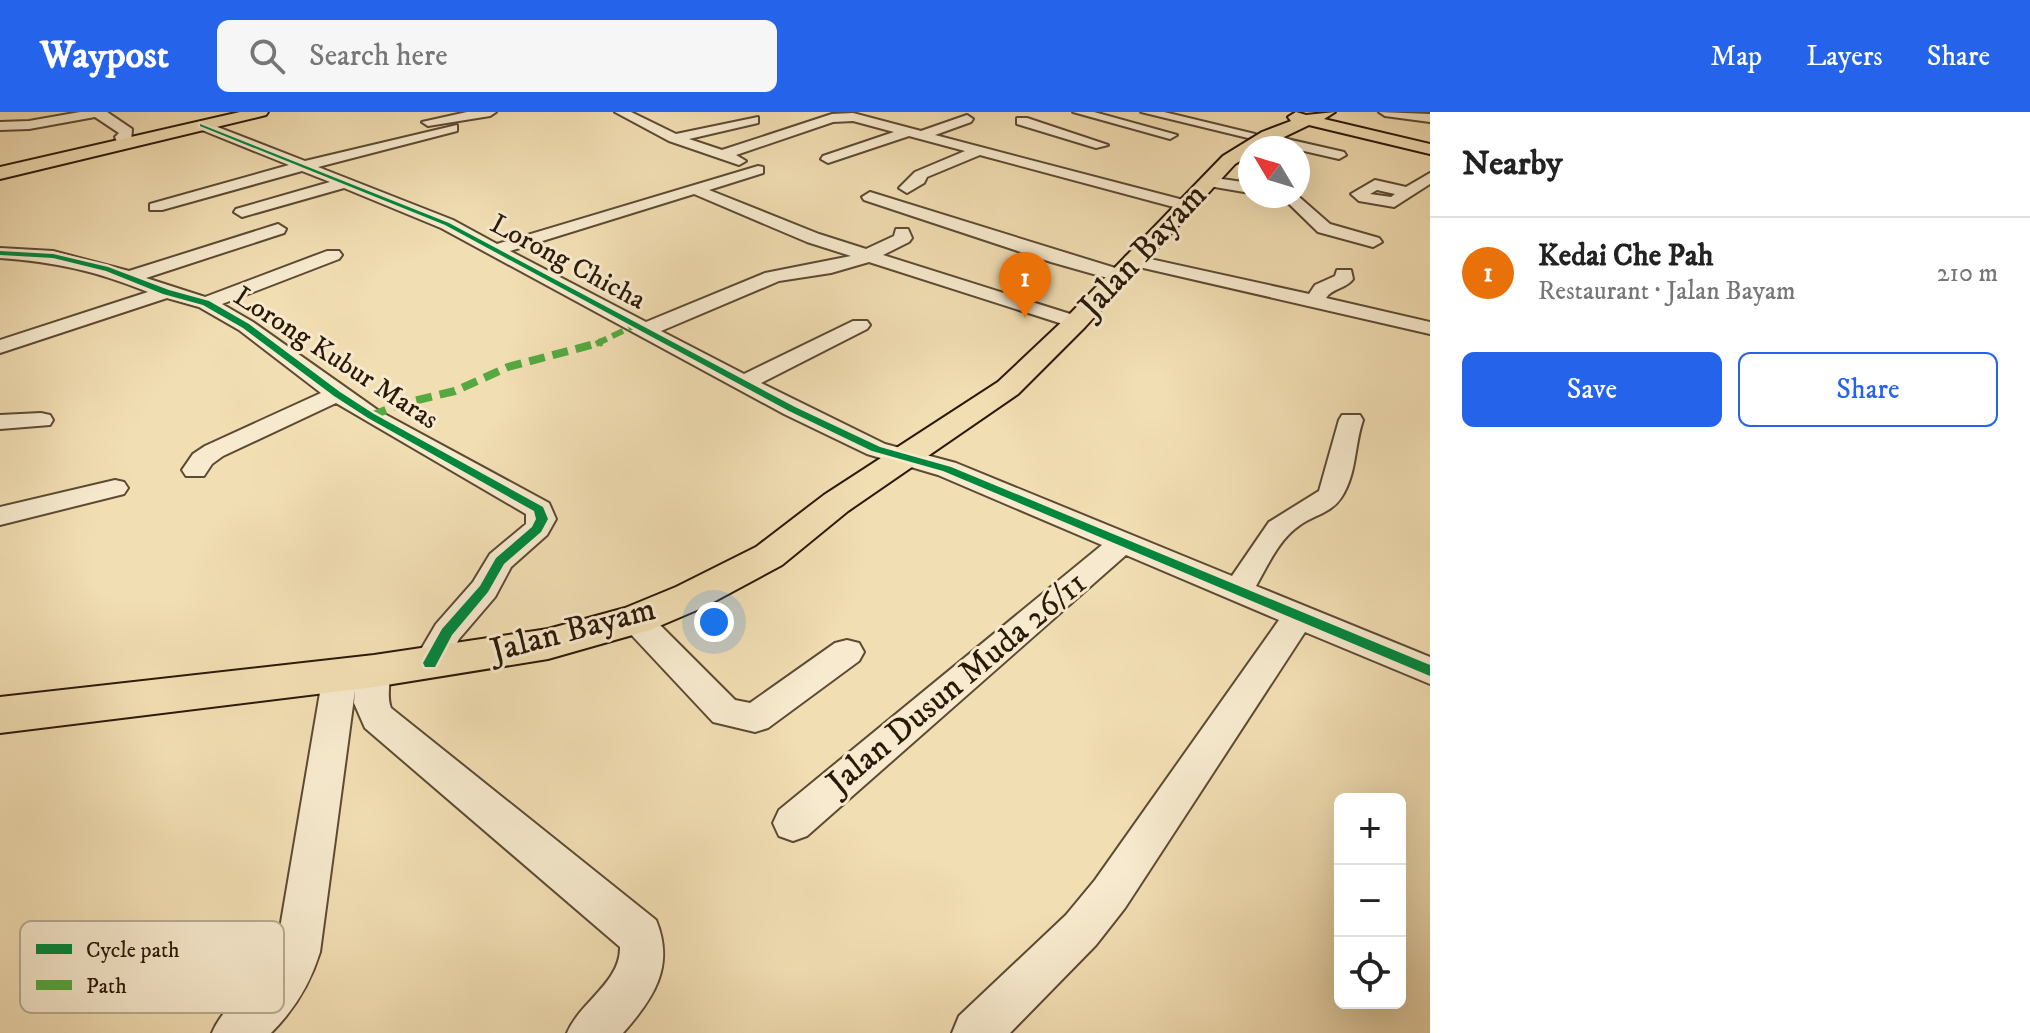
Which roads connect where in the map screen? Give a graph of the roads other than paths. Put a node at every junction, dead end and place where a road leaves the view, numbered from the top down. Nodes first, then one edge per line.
1 (43, 112) edge
2 (99, 112) edge
3 (260, 112) edge
4 (490, 112) edge
5 (621, 112) edge
6 (1079, 112) edge
7 (1147, 112) edge
8 (1385, 112) edge
9 (1430, 118) edge
10 (967, 119) dead end
11 (1292, 119) edge
12 (754, 120) dead end
13 (1022, 121) dead end
14 (202, 125) junction
15 (5, 126) edge
16 (452, 128) dead end
17 (1367, 132) junction
18 (916, 133) junction
19 (1175, 137) dead end
20 (674, 138) junction
21 (124, 143) junction
22 (1430, 146) edge
23 (979, 150) junction
24 (722, 155) junction
25 (1339, 155) dead end
26 (282, 156) junction
27 (828, 159) dead end
28 (306, 166) junction
29 (1046, 167) junction
30 (0, 173) edge
31 (1430, 177) edge
32 (347, 182) junction
33 (1208, 182) junction
34 (1238, 186) edge
35 (907, 188) dead end
36 (697, 190) junction
37 (1408, 192) dead end
38 (870, 197) dead end
39 (1185, 205) junction
40 (156, 207) dead end
41 (1302, 208) edge
42 (242, 212) dead end
43 (278, 229) dead end
44 (902, 233) dead end
45 (1373, 242) dead end
46 (494, 250) junction
47 (0, 253) edge
48 (333, 255) dead end
49 (865, 256) junction
50 (1125, 268) junction
51 (1344, 274) dead end
52 (129, 277) junction
53 (166, 292) junction
54 (1314, 301) junction
55 (206, 303) junction
56 (1430, 311) edge
57 (1076, 322) junction
58 (860, 325) dead end
59 (1430, 327) edge
60 (645, 330) junction
61 (0, 347) edge
62 (744, 383) junction
63 (337, 394) junction
64 (41, 420) dead end
65 (1351, 420) dead end
66 (0, 422) edge
67 (915, 461) junction
68 (195, 470) dead end
69 (115, 488) dead end
70 (0, 516) edge
71 (1121, 544) junction
72 (1238, 592) junction
73 (1298, 617) junction
74 (636, 620) junction
75 (847, 652) dead end
76 (430, 663) junction
77 (1430, 671) edge
78 (357, 673) junction
79 (0, 715) edge
80 (793, 823) dead end
81 (284, 982) edge
82 (258, 1013) edge
83 (236, 1033) edge
84 (591, 1033) edge
85 (976, 1033) edge

1 - 15 street
2 - 15 street
2 - 21 street
3 - 14 main road
4 - 26 street
5 - 20 street
6 - 19 street
7 - 11 street
8 - 9 street
10 - 18 street
11 - 17 main road
11 - 17 main road
11 - 25 street
11 - 33 main road, Jalan Bayam
12 - 20 street
13 - 29 street
14 - 21 main road
14 - 26 street, Lorong Chicha
16 - 28 street
17 - 22 main road
18 - 23 street
18 - 24 street
18 - 27 street
20 - 24 street
21 - 30 main road
23 - 29 street
23 - 35 street
24 - 36 street
26 - 28 street, Lorong Chicha
28 - 32 street, Lorong Chicha
28 - 40 street
29 - 39 street
31 - 37 street
32 - 42 street
32 - 46 street, Lorong Chicha
33 - 34 street
33 - 39 main road, Jalan Bayam
36 - 46 street
36 - 49 street
38 - 50 street
39 - 50 main road, Jalan Bayam
41 - 45 street
43 - 52 street
44 - 49 street
46 - 60 street, Lorong Chicha
47 - 52 street, Lorong Kubur Maras
48 - 55 street
49 - 57 street
49 - 60 street
50 - 54 street
50 - 57 main road, Jalan Bayam
51 - 54 street
52 - 53 street, Lorong Kubur Maras
53 - 55 street, Lorong Kubur Maras
53 - 61 street
54 - 59 street
55 - 63 street, Lorong Kubur Maras
56 - 59 street
57 - 67 main road, Jalan Bayam
58 - 62 street
60 - 62 street, Lorong Chicha
62 - 67 street, Lorong Chicha
63 - 68 street
63 - 76 street, Lorong Kubur Maras
64 - 66 street
65 - 72 street
67 - 71 street, Lorong Chicha
67 - 74 main road, Jalan Bayam
69 - 70 street
71 - 72 street, Lorong Chicha
71 - 80 street, Jalan Dusun Muda 26/11
72 - 73 street, Lorong Chicha
73 - 77 street, Lorong Chicha
73 - 85 street
74 - 75 street
74 - 76 main road, Jalan Bayam
76 - 78 main road, Jalan Bayam
78 - 79 main road, Jalan Bayam
78 - 81 street
78 - 84 street
82 - 83 street

